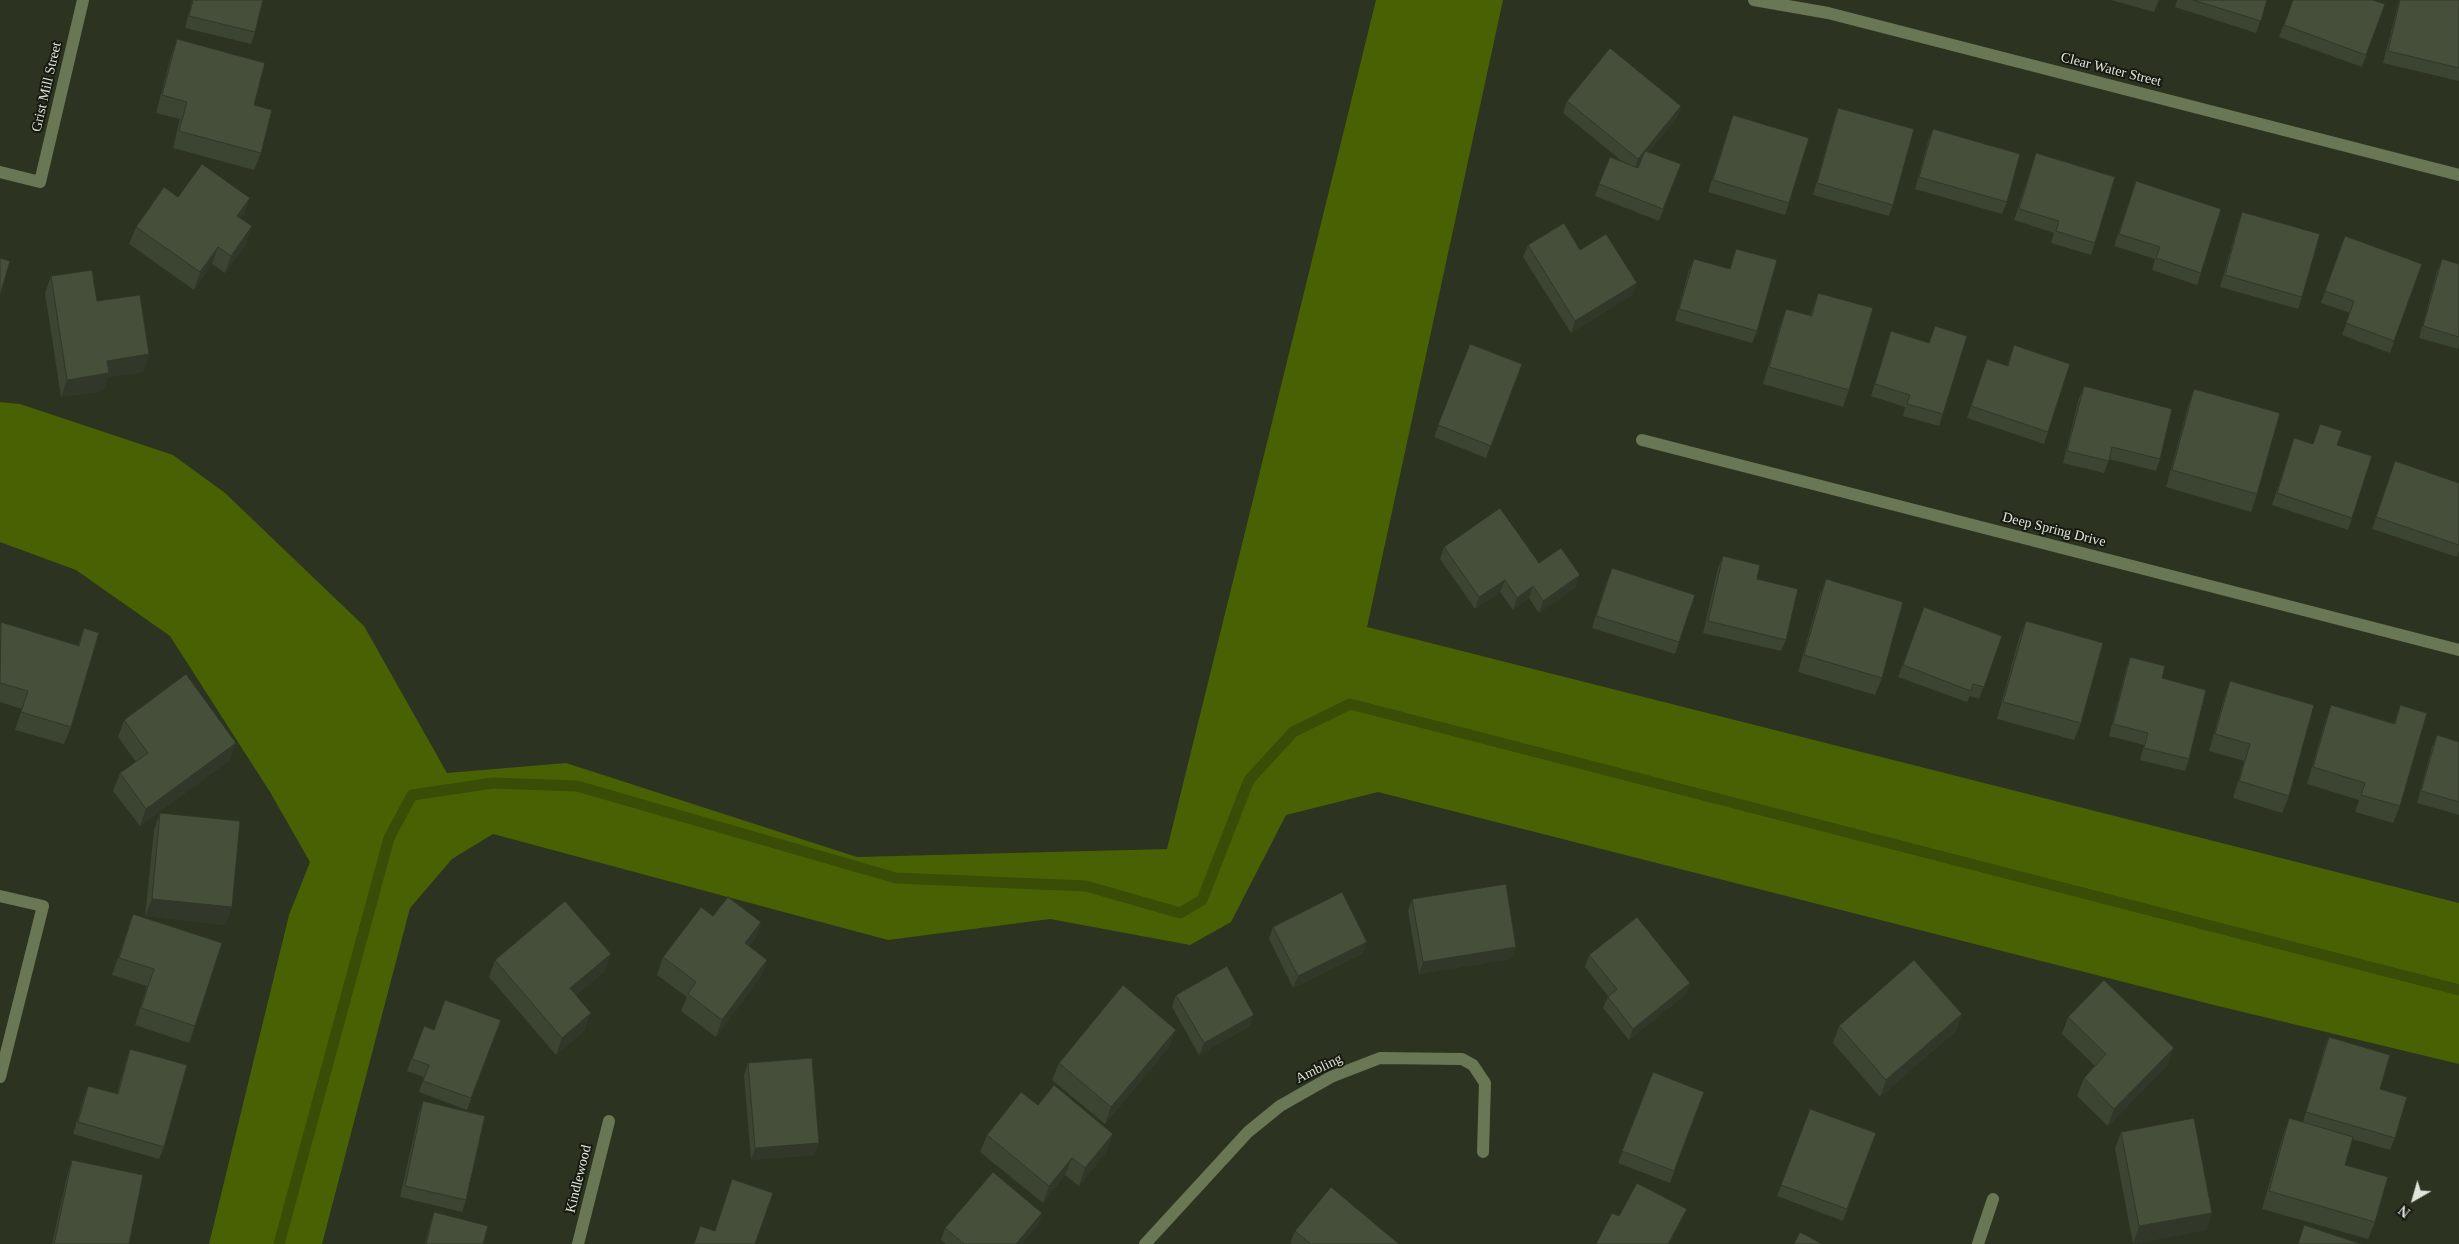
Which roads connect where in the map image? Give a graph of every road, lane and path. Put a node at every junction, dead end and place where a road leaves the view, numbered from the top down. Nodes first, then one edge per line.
1 (83, 0) edge
2 (1754, 0) edge
3 (0, 172) edge
4 (2459, 175) edge
5 (1642, 440) dead end
6 (2459, 650) edge
7 (0, 896) edge
8 (0, 1078) edge
9 (609, 1121) dead end
10 (1483, 1152) dead end
11 (1993, 1198) dead end
12 (578, 1244) edge
13 (1145, 1244) edge
14 (1978, 1244) edge

1 - 3 street, Grist Mill Street
2 - 4 street, Clear Water Street
5 - 6 street, Deep Spring Drive
7 - 8 street
9 - 12 street, Kindlewood
10 - 13 street, Ambling
11 - 14 street

